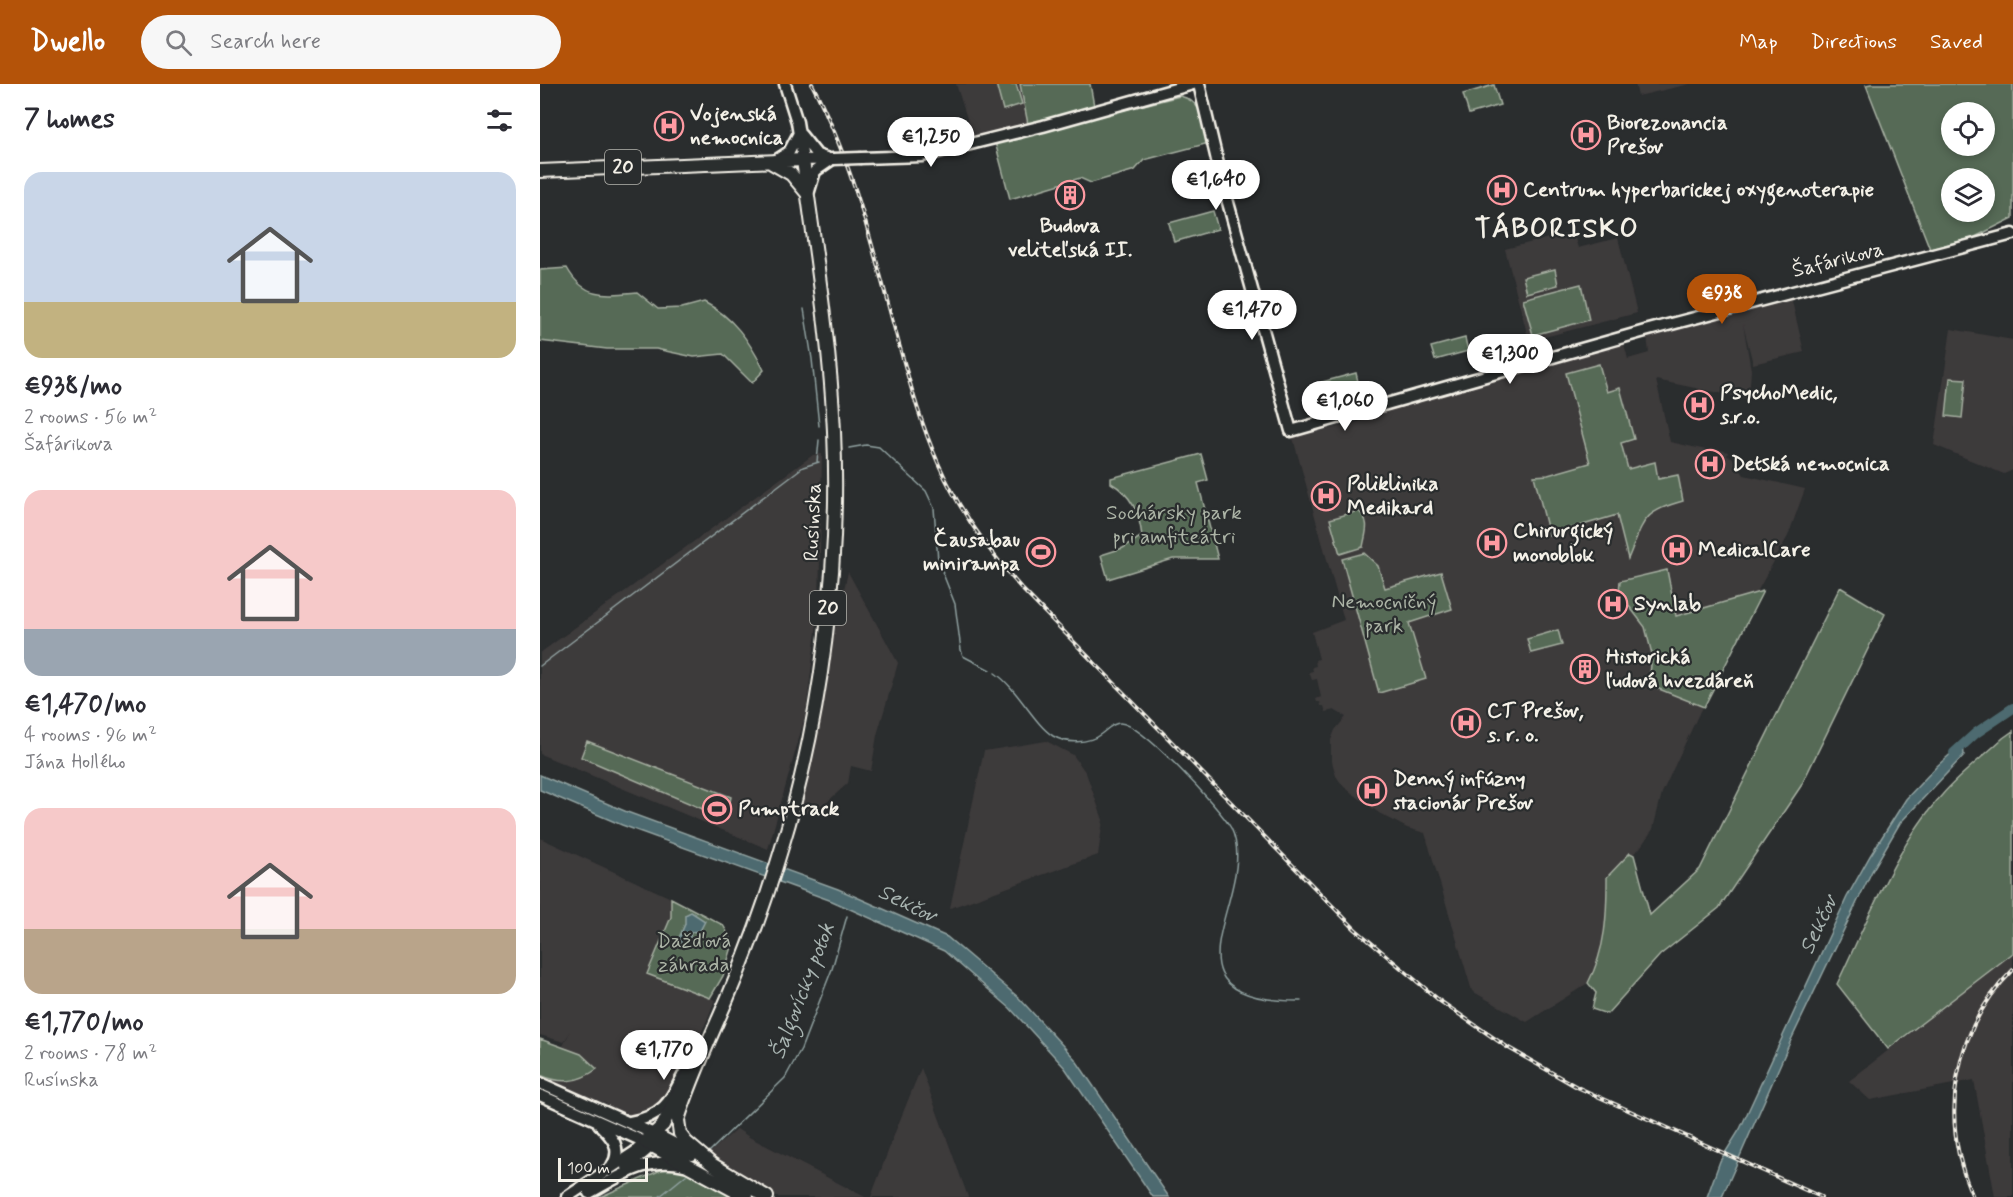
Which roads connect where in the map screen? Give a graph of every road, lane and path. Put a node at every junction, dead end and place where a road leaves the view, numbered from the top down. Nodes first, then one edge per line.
1 (785, 84) edge
2 (1193, 84) edge
3 (1199, 84) edge
4 (799, 133) junction
5 (829, 159) junction
6 (803, 160) junction
7 (771, 162) junction
8 (540, 171) edge
9 (808, 194) junction
10 (2013, 234) edge
11 (720, 1014) junction
12 (700, 1050) junction
13 (540, 1083) edge
14 (540, 1095) edge
15 (681, 1110) junction
16 (592, 1118) junction
17 (630, 1122) junction
18 (653, 1140) junction
19 (713, 1165) junction
20 (691, 1167) junction
21 (611, 1168) junction
22 (586, 1195) edge
23 (567, 1197) edge
24 (746, 1197) edge
25 (767, 1197) edge

1 - 4 street
2 - 5 street, bridge
3 - 10 street, Šafárikova
4 - 5 street
4 - 6 street
4 - 7 street
5 - 6 street
5 - 9 street
6 - 7 main road, 20
6 - 9 main road, Rusínska / 20
7 - 8 main road, 20
7 - 9 main road
9 - 11 main road, Rusínska / 20
11 - 12 main road, Rusínska / 20
11 - 15 main road, Rusínska / 20
12 - 17 street
12 - 18 main road, Rusínska / 20
13 - 17 street
14 - 16 street
15 - 18 main road
15 - 19 main road, 20
16 - 18 street
16 - 21 street
17 - 18 street
18 - 19 main road
18 - 20 main road
18 - 21 street
18 - 22 street
19 - 25 main road, 20
20 - 22 street
20 - 24 main road
21 - 23 street

